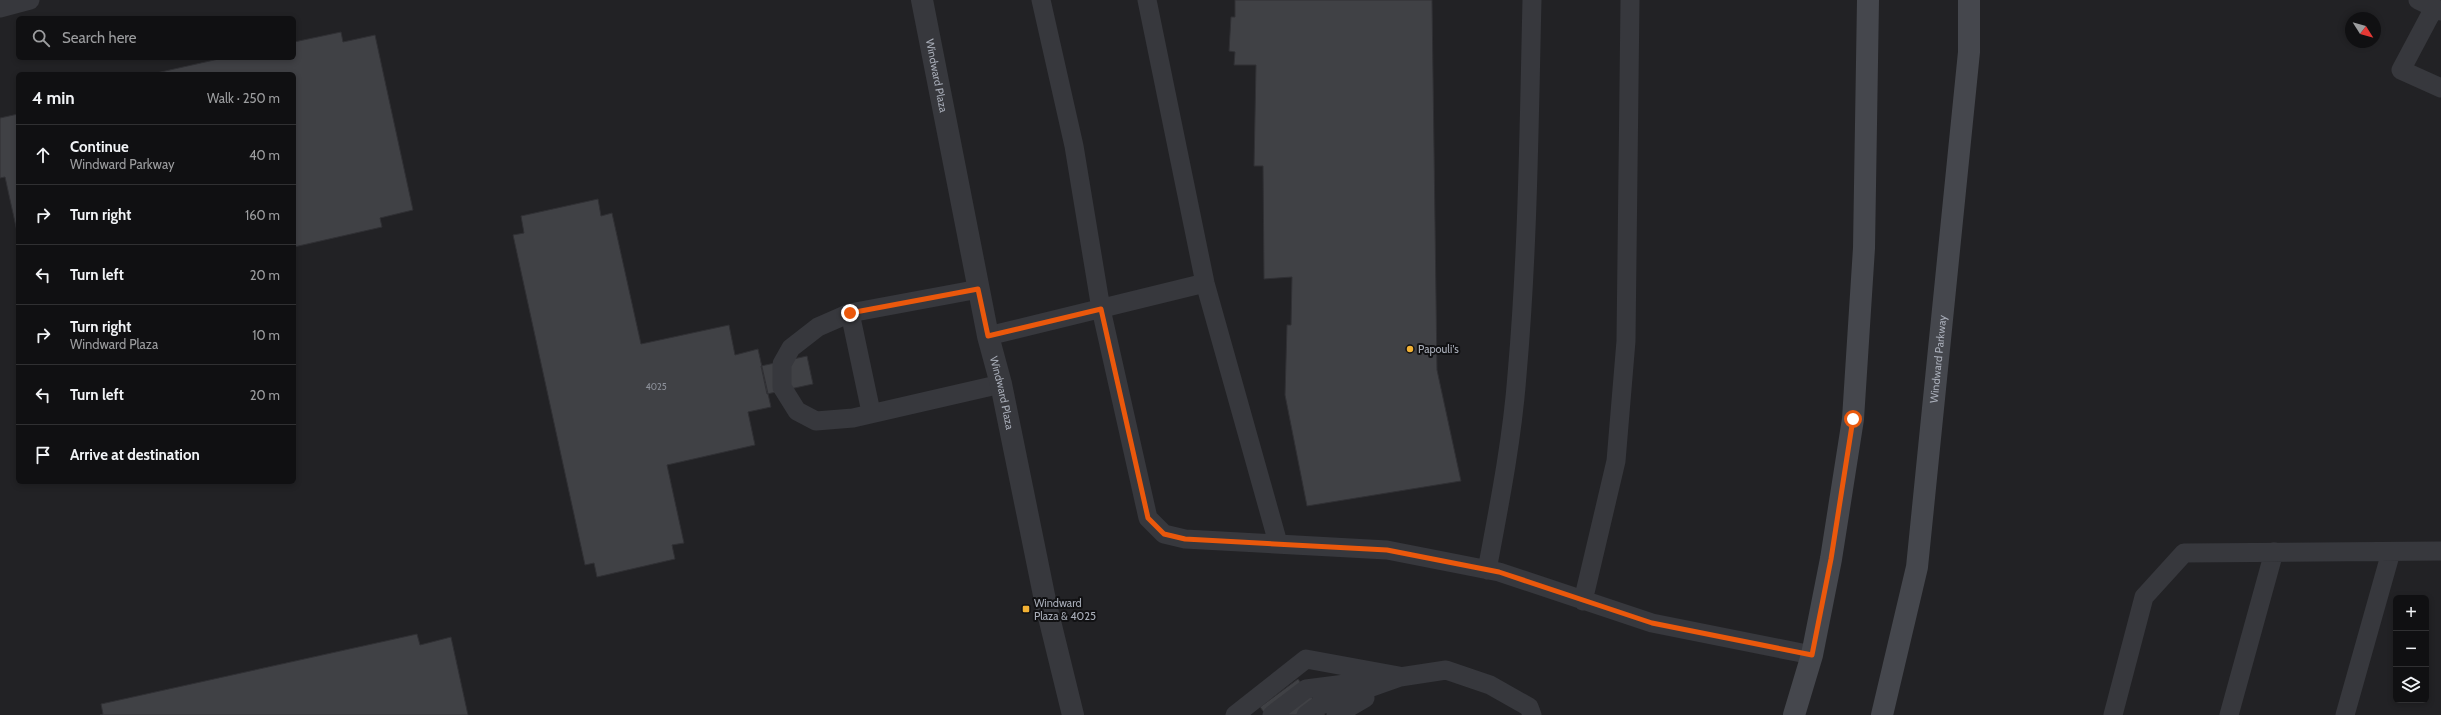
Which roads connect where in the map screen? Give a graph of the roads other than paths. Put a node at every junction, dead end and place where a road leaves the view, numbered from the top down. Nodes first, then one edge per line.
1 (30, 0) edge
2 (922, 0) edge
3 (1041, 0) edge
4 (1147, 0) edge
5 (1532, 0) edge
6 (1630, 0) edge
7 (1868, 0) edge
8 (1968, 0) edge
9 (2431, 6) edge
10 (0, 8) edge
11 (2441, 88) edge
12 (1205, 284) junction
13 (978, 289) junction
14 (1101, 309) junction
15 (850, 313) junction
16 (988, 336) junction
17 (1001, 384) junction
18 (872, 412) junction
19 (1278, 543) junction
20 (2441, 551) edge
21 (2274, 552) junction
22 (2392, 552) junction
23 (1487, 570) junction
24 (1583, 601) junction
25 (1812, 655) junction
26 (1400, 677) junction
27 (1531, 711) edge
28 (1073, 715) edge
29 (1235, 715) edge
30 (1272, 715) edge
31 (1306, 715) edge
32 (1336, 715) edge
33 (1357, 715) edge
34 (1794, 715) edge
35 (1882, 715) edge
36 (2113, 715) edge
37 (2229, 715) edge
38 (2345, 715) edge

1 - 10 lane
2 - 13 street, Windward Plaza
3 - 14 lane
4 - 12 lane
5 - 23 lane
6 - 24 lane
7 - 25 main road
8 - 35 main road, Windward Parkway
9 - 11 lane
12 - 14 lane
12 - 19 lane
13 - 15 lane
13 - 16 street, Windward Plaza
14 - 16 lane
14 - 19 lane
15 - 18 lane
15 - 18 lane
16 - 17 street, Windward Plaza
17 - 18 lane
17 - 28 street, Windward Plaza
19 - 23 lane
20 - 22 lane
21 - 22 lane
21 - 36 lane
21 - 37 lane
22 - 38 lane
23 - 24 lane
24 - 25 lane
25 - 34 main road
26 - 27 lane
26 - 29 lane
26 - 30 lane
26 - 31 lane
26 - 32 lane
26 - 33 lane

